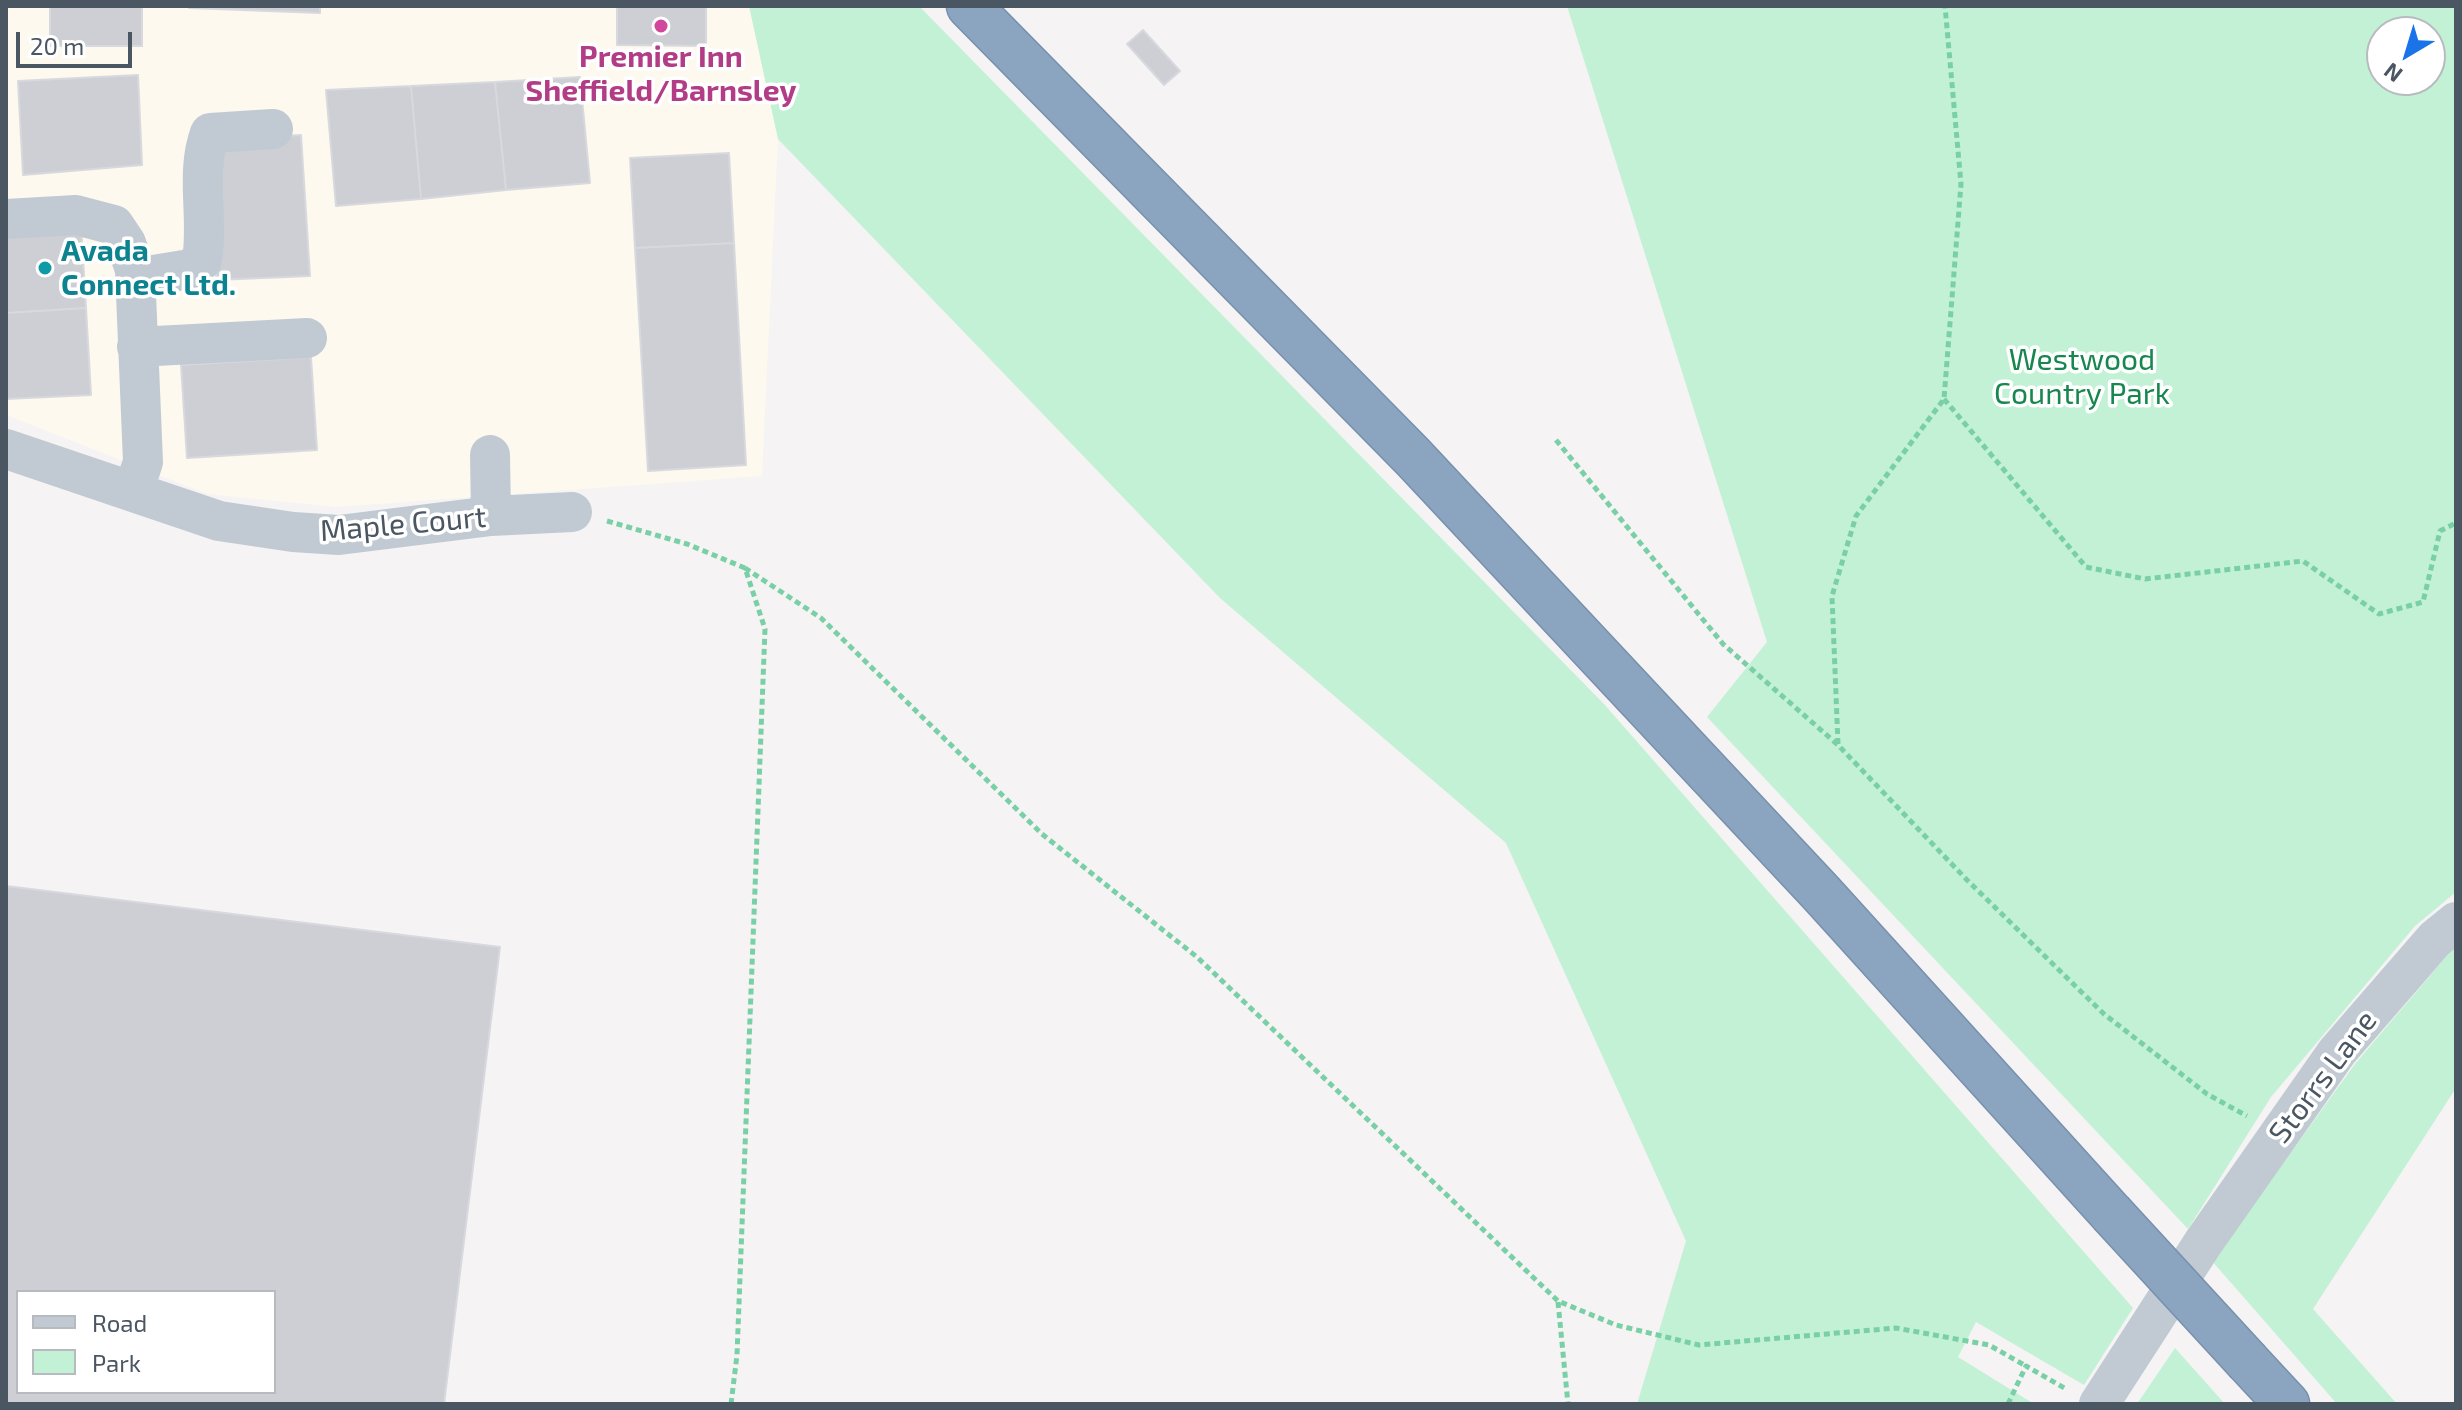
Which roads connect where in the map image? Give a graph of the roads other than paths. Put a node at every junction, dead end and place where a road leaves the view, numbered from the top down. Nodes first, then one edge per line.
1 (969, 6) edge
2 (273, 129) dead end
3 (6, 219) edge
4 (135, 278) junction
5 (307, 338) dead end
6 (137, 347) junction
7 (6, 449) edge
8 (490, 455) dead end
9 (133, 492) junction
10 (572, 512) road end
11 (491, 516) junction
12 (2456, 922) edge
13 (2083, 1396) edge
14 (2287, 1404) edge

1 - 14 highway, bridge
2 - 4 street
3 - 4 street
4 - 6 street
5 - 6 street
6 - 9 street
7 - 9 street, Maple Court
8 - 11 street
9 - 11 street, Maple Court
10 - 11 street, Maple Court
12 - 13 street, Storrs Lane

